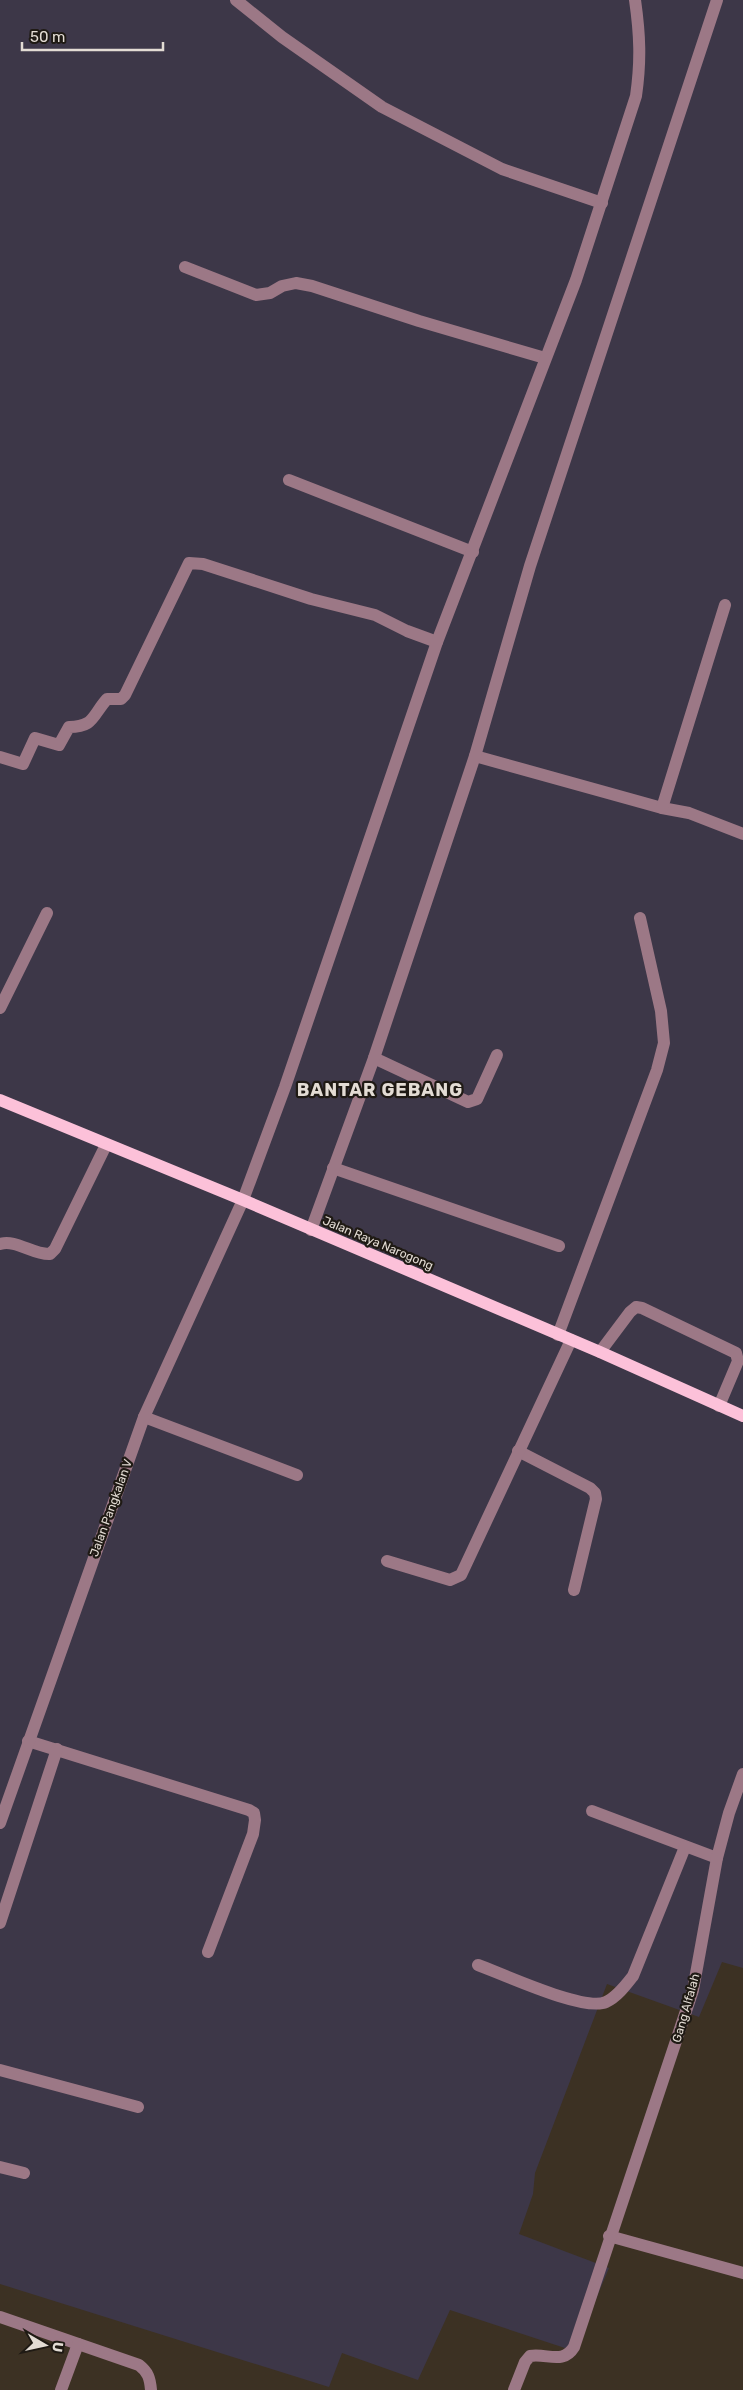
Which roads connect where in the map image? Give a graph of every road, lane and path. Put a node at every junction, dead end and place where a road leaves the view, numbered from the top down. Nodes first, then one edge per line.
1 (236, 0) edge
2 (635, 0) edge
3 (717, 0) edge
4 (602, 203) junction
5 (185, 267) dead end
6 (545, 358) junction
7 (289, 480) dead end
8 (473, 552) junction
9 (725, 605) dead end
10 (437, 642) junction
11 (476, 756) junction
12 (0, 757) edge
13 (662, 808) junction
14 (743, 834) edge
15 (46, 913) dead end
16 (640, 918) dead end
17 (0, 1008) edge
18 (496, 1055) dead end
19 (374, 1058) junction
20 (0, 1100) edge
21 (106, 1145) junction
22 (333, 1168) junction
23 (243, 1200) junction
24 (311, 1230) junction
25 (0, 1244) edge
26 (559, 1246) dead end
27 (558, 1335) junction
28 (571, 1340) junction
29 (600, 1352) junction
30 (719, 1406) junction
31 (743, 1416) edge
32 (144, 1417) junction
33 (518, 1451) junction
34 (297, 1475) dead end
35 (387, 1561) dead end
36 (574, 1590) dead end
37 (28, 1741) junction
38 (57, 1749) junction
39 (743, 1774) edge
40 (592, 1811) dead end
41 (0, 1823) edge
42 (685, 1847) junction
43 (717, 1858) junction
44 (0, 1923) edge
45 (208, 1952) dead end
46 (478, 1965) dead end
47 (0, 2070) edge
48 (138, 2107) dead end
49 (0, 2167) edge
50 (24, 2173) dead end
51 (610, 2236) junction
52 (742, 2270) edge
53 (0, 2317) edge
54 (78, 2344) junction
55 (61, 2390) edge
56 (151, 2390) edge
57 (514, 2390) edge

1 - 4 street
2 - 4 street, Jalan Pangkalan V
3 - 11 street
4 - 6 street, Jalan Pangkalan V
5 - 6 street
6 - 8 street, Jalan Pangkalan V
7 - 8 street
8 - 10 street, Jalan Pangkalan V
9 - 13 street
10 - 12 street
10 - 23 street, Jalan Pangkalan V
11 - 13 street
11 - 19 street
13 - 14 street
15 - 17 street
16 - 27 street
18 - 19 street
19 - 22 street
20 - 21 main road, Jalan Raya Narogong
21 - 23 main road, Jalan Raya Narogong
21 - 25 street
22 - 24 street
22 - 26 street
23 - 24 main road, Jalan Raya Narogong
23 - 32 street, Jalan Pangkalan V
24 - 27 main road, Jalan Raya Narogong
27 - 28 main road, Jalan Raya Narogong
28 - 29 main road, Jalan Raya Narogong
28 - 33 street
29 - 30 main road, Jalan Raya Narogong
29 - 30 street
30 - 31 main road, Jalan Raya Narogong
32 - 34 street
32 - 37 street, Jalan Pangkalan V
33 - 35 street
33 - 36 street
37 - 38 street
37 - 41 street, Jalan Pangkalan V
38 - 44 street
38 - 45 street
39 - 43 street, Gang Alfalah
40 - 42 street
42 - 43 street
42 - 46 street
43 - 51 street, Gang Alfalah
47 - 48 street
49 - 50 street
51 - 52 street
51 - 57 street, Gang Alfalah
53 - 54 street
54 - 55 street
54 - 56 street

